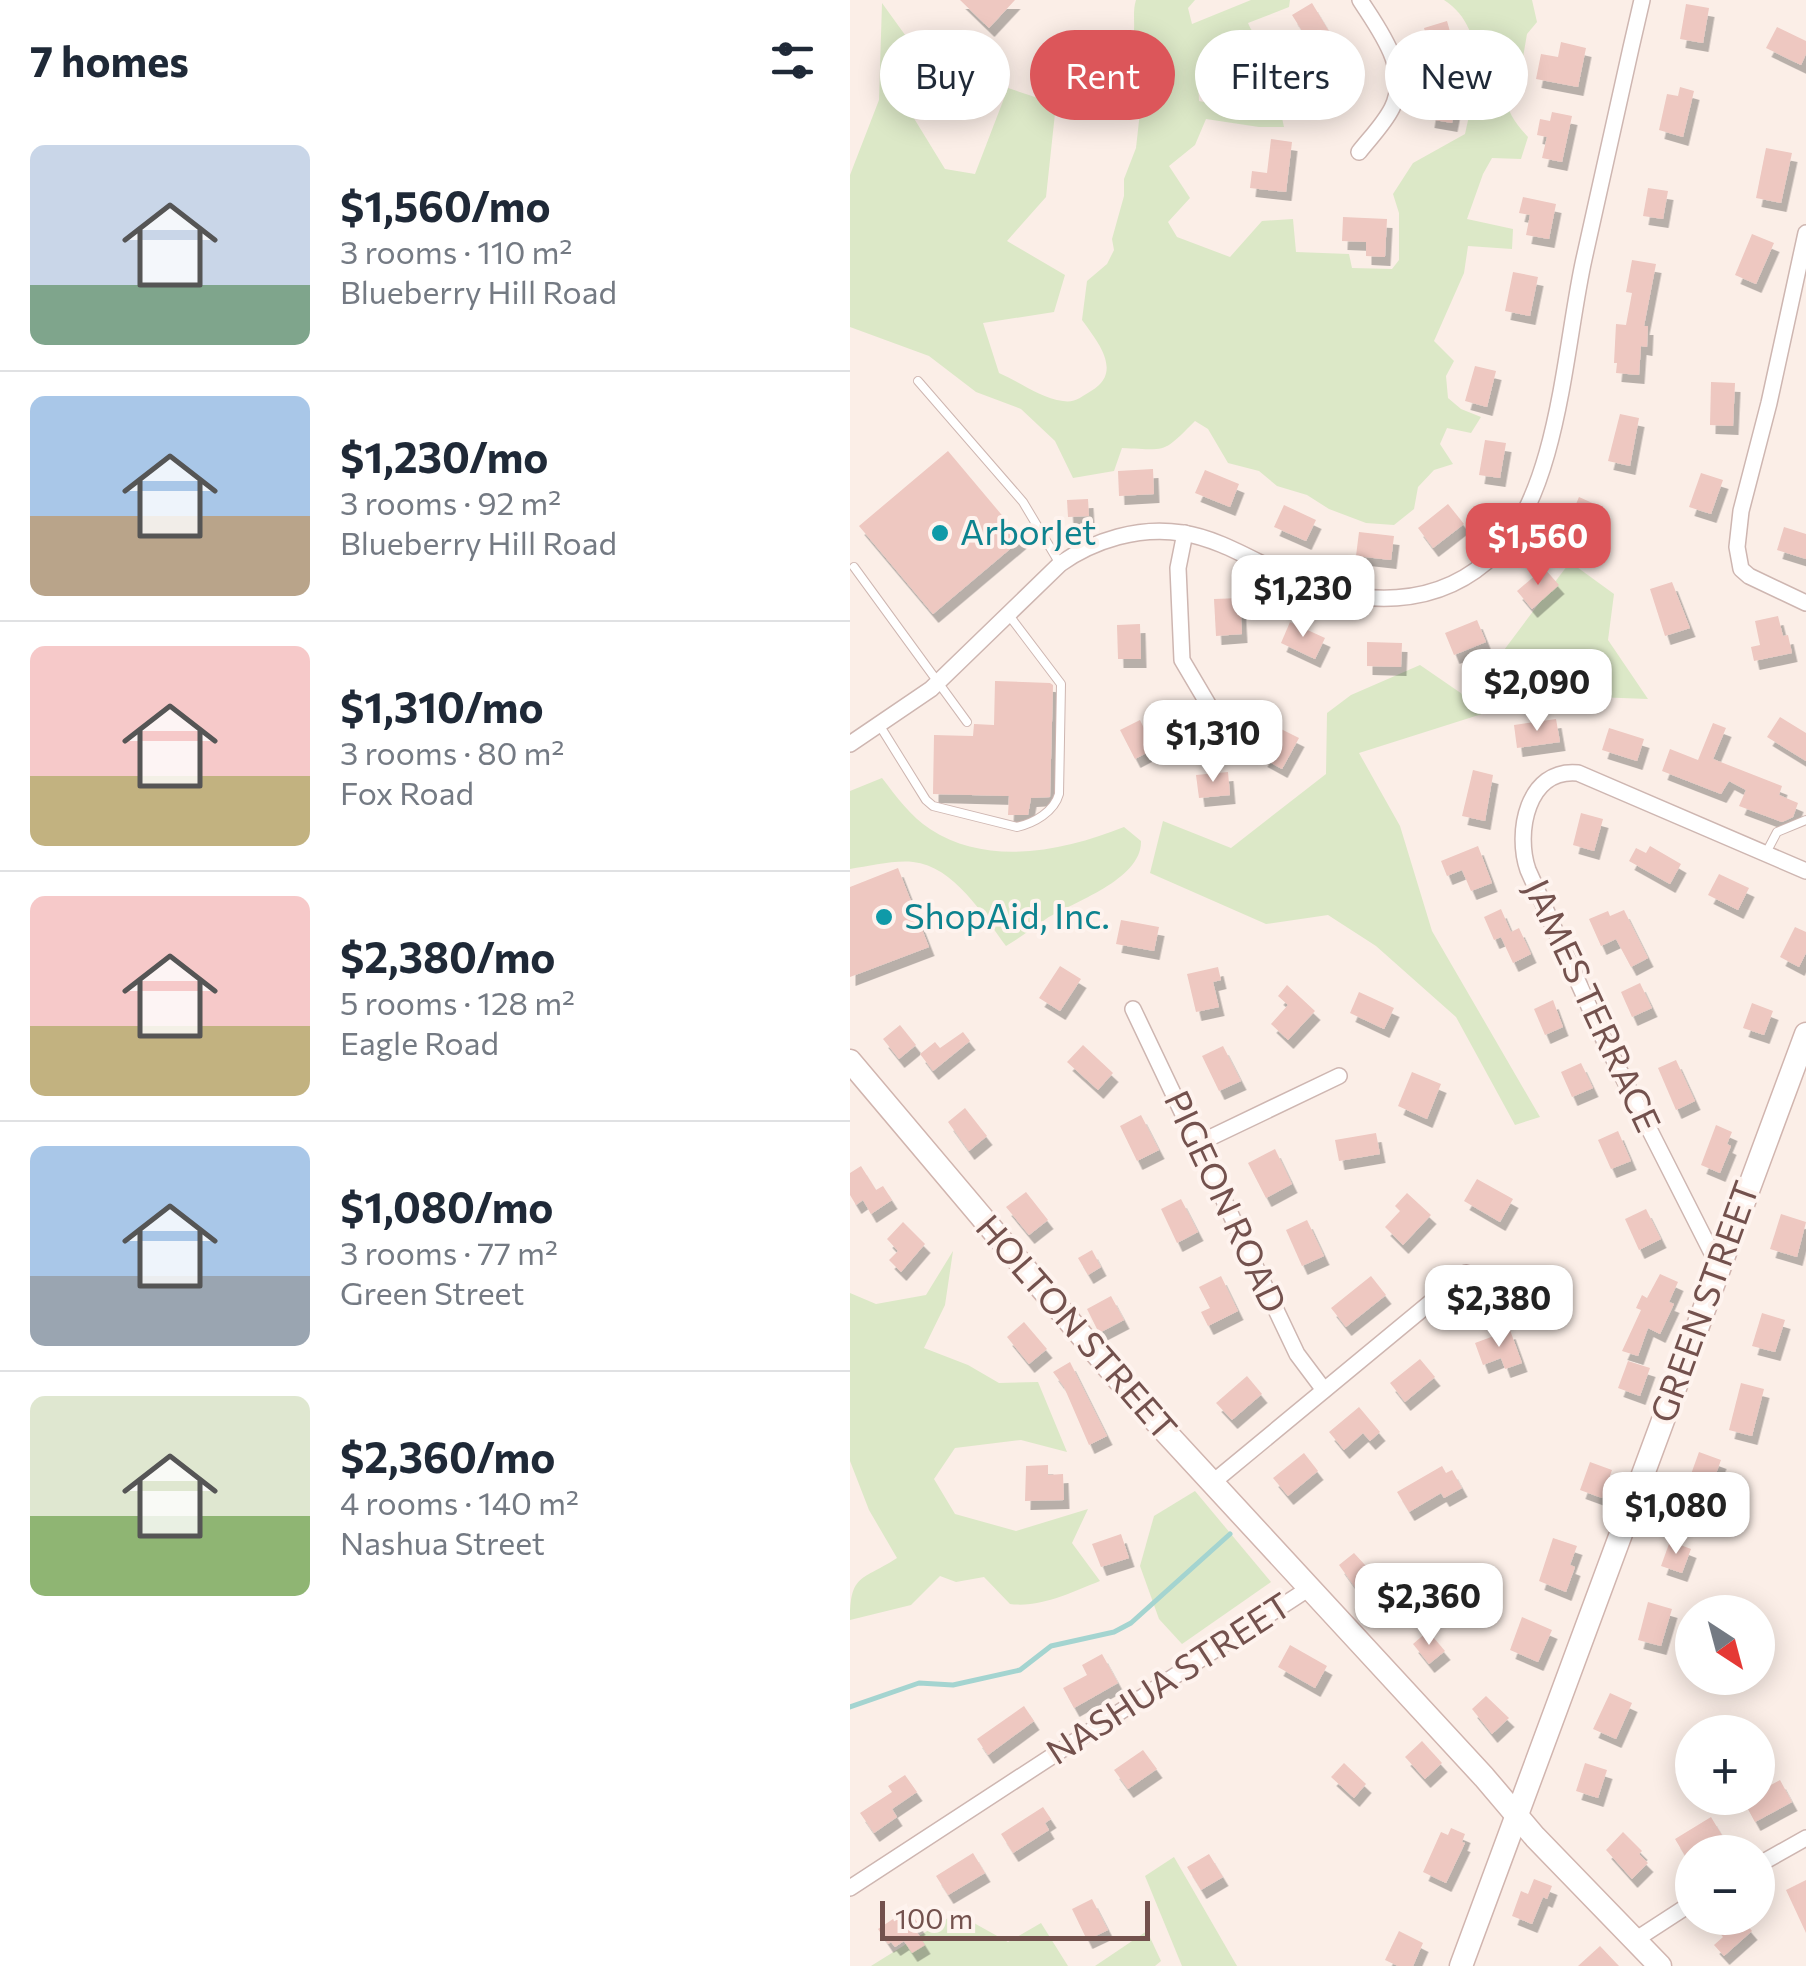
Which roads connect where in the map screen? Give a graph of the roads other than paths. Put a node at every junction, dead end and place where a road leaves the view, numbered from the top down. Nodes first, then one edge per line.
1 (1360, 0) edge
2 (1642, 0) edge
3 (1359, 152) dead end
4 (1806, 233) edge
5 (918, 381) dead end
6 (1185, 533) junction
7 (1060, 564) junction
8 (854, 567) dead end
9 (1806, 603) edge
10 (1008, 614) junction
11 (938, 683) junction
12 (1208, 704) dead end
13 (967, 722) dead end
14 (880, 726) junction
15 (850, 744) edge
16 (1806, 820) edge
17 (1765, 854) junction
18 (1806, 871) edge
19 (1133, 1009) dead end
20 (1806, 1034) edge
21 (850, 1061) edge
22 (1339, 1076) dead end
23 (1197, 1144) junction
24 (1718, 1264) junction
25 (1466, 1273) dead end
26 (1324, 1390) junction
27 (1212, 1483) junction
28 (1308, 1589) junction
29 (1518, 1818) junction
30 (1806, 1838) edge
31 (1775, 1855) edge
32 (850, 1888) edge
33 (1675, 1914) edge
34 (1634, 1940) junction
35 (1461, 1966) edge
36 (1660, 1966) edge

1 - 3 street
2 - 6 street
4 - 9 street
5 - 7 lane
6 - 7 street
6 - 12 street
7 - 10 street
8 - 11 lane
10 - 11 street
10 - 14 lane
11 - 13 lane
11 - 14 street
14 - 15 street
16 - 17 lane
17 - 18 street, JAMES TERRACE
17 - 24 street, JAMES TERRACE
19 - 23 street, PIGEON ROAD
20 - 24 street, GREEN STREET
21 - 27 street, HOLTON STREET
22 - 23 street
23 - 26 street, PIGEON ROAD
24 - 29 street, GREEN STREET
25 - 26 street
26 - 27 street
27 - 28 street, HOLTON STREET
28 - 29 street, NASHUA STREET
28 - 32 street, NASHUA STREET
29 - 34 street, NASHUA STREET
29 - 35 street, GREEN STREET
30 - 31 street
33 - 34 street
34 - 36 street, NASHUA STREET

